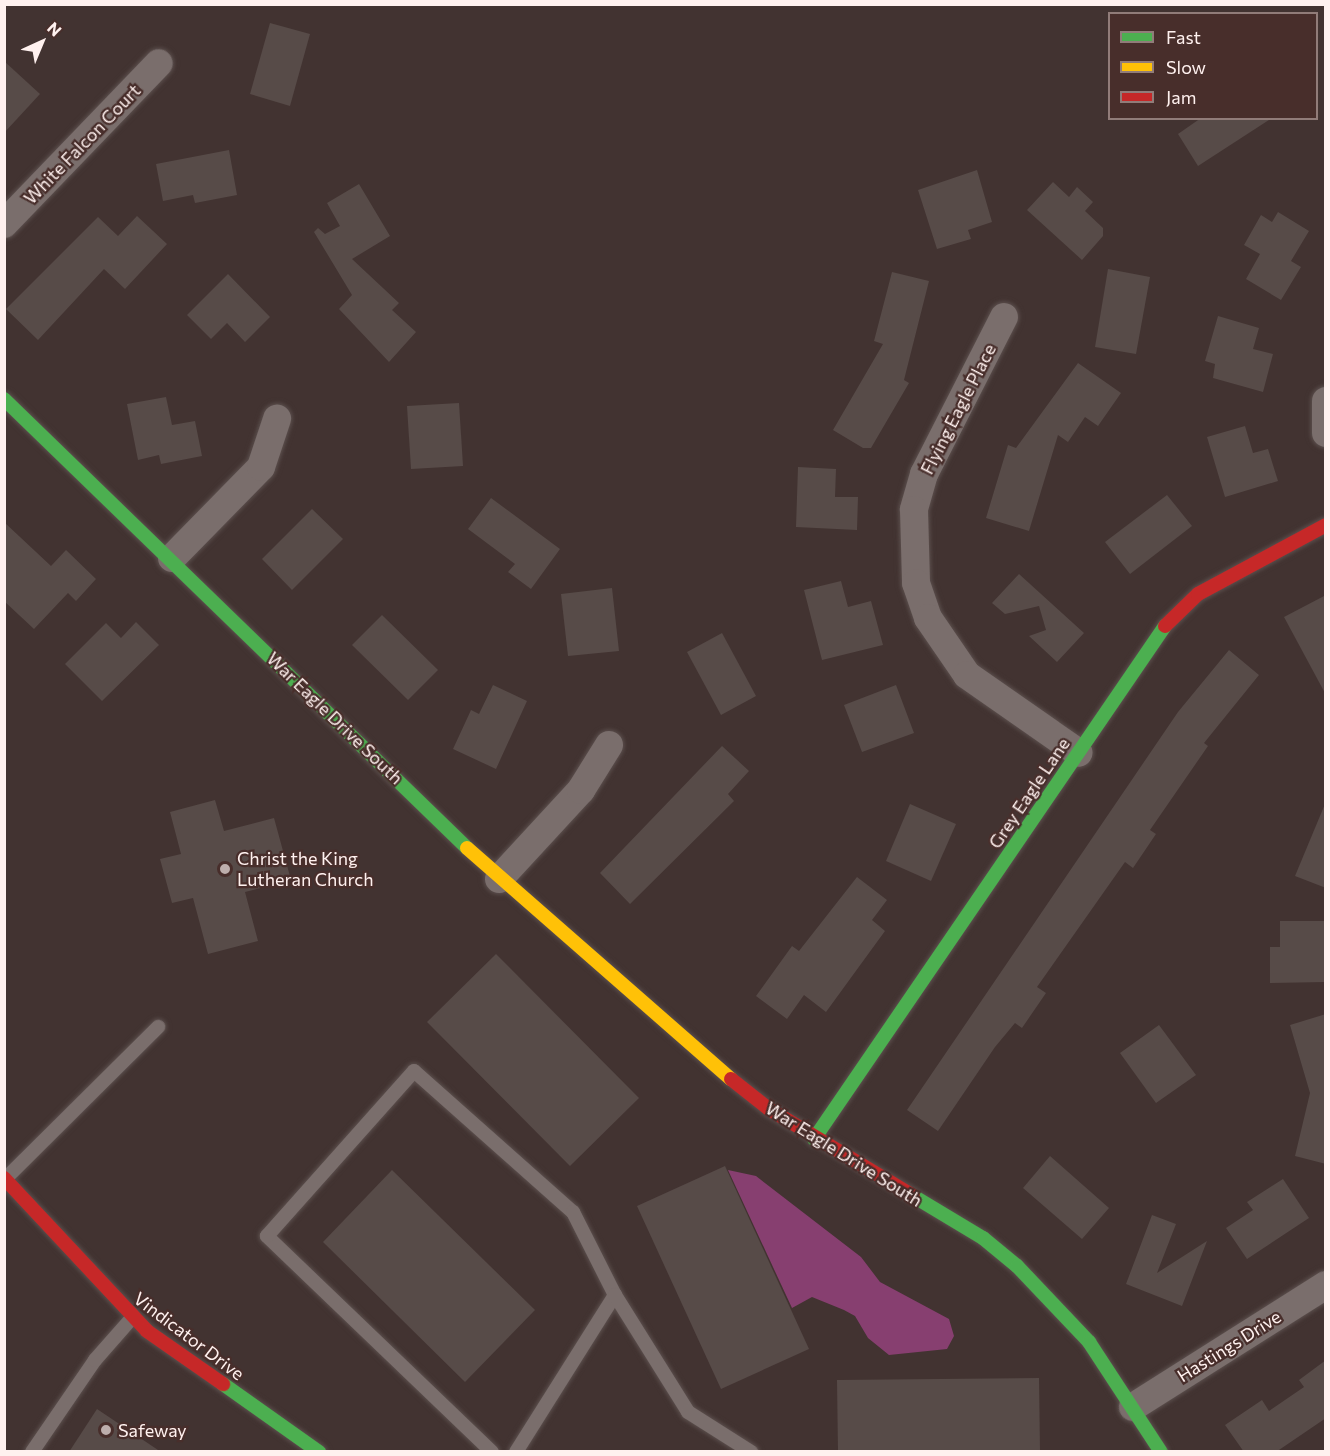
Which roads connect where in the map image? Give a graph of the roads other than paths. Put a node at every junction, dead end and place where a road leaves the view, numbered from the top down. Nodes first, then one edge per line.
1 (159, 63) dead end
2 (4, 224) edge
3 (1004, 317) dead end
4 (4, 399) edge
5 (1326, 401) edge
6 (277, 419) dead end
7 (1326, 433) edge
8 (1326, 525) edge
9 (172, 558) junction
10 (609, 745) dead end
11 (1079, 753) junction
12 (499, 879) junction
13 (158, 1027) dead end
14 (814, 1138) junction
15 (5, 1178) edge
16 (1326, 1285) edge
17 (615, 1295) junction
18 (132, 1318) junction
19 (1133, 1407) junction
20 (32, 1452) edge
21 (319, 1452) edge
22 (492, 1452) edge
23 (516, 1452) edge
24 (751, 1452) edge
25 (1161, 1452) edge

1 - 2 street, White Falcon Court
3 - 11 street, Flying Eagle Place
4 - 9 street, War Eagle Drive South
5 - 7 street
6 - 9 street
8 - 11 street, Grey Eagle Lane
9 - 12 street, War Eagle Drive South
10 - 12 street
11 - 14 street, Grey Eagle Lane
12 - 14 street, War Eagle Drive South
13 - 15 lane
14 - 19 street, War Eagle Drive South
15 - 18 street, Vindicator Drive
16 - 19 street, Hastings Drive
17 - 22 lane
17 - 23 lane
17 - 24 lane
18 - 20 lane
18 - 21 street, Vindicator Drive
19 - 25 street, War Eagle Drive South

